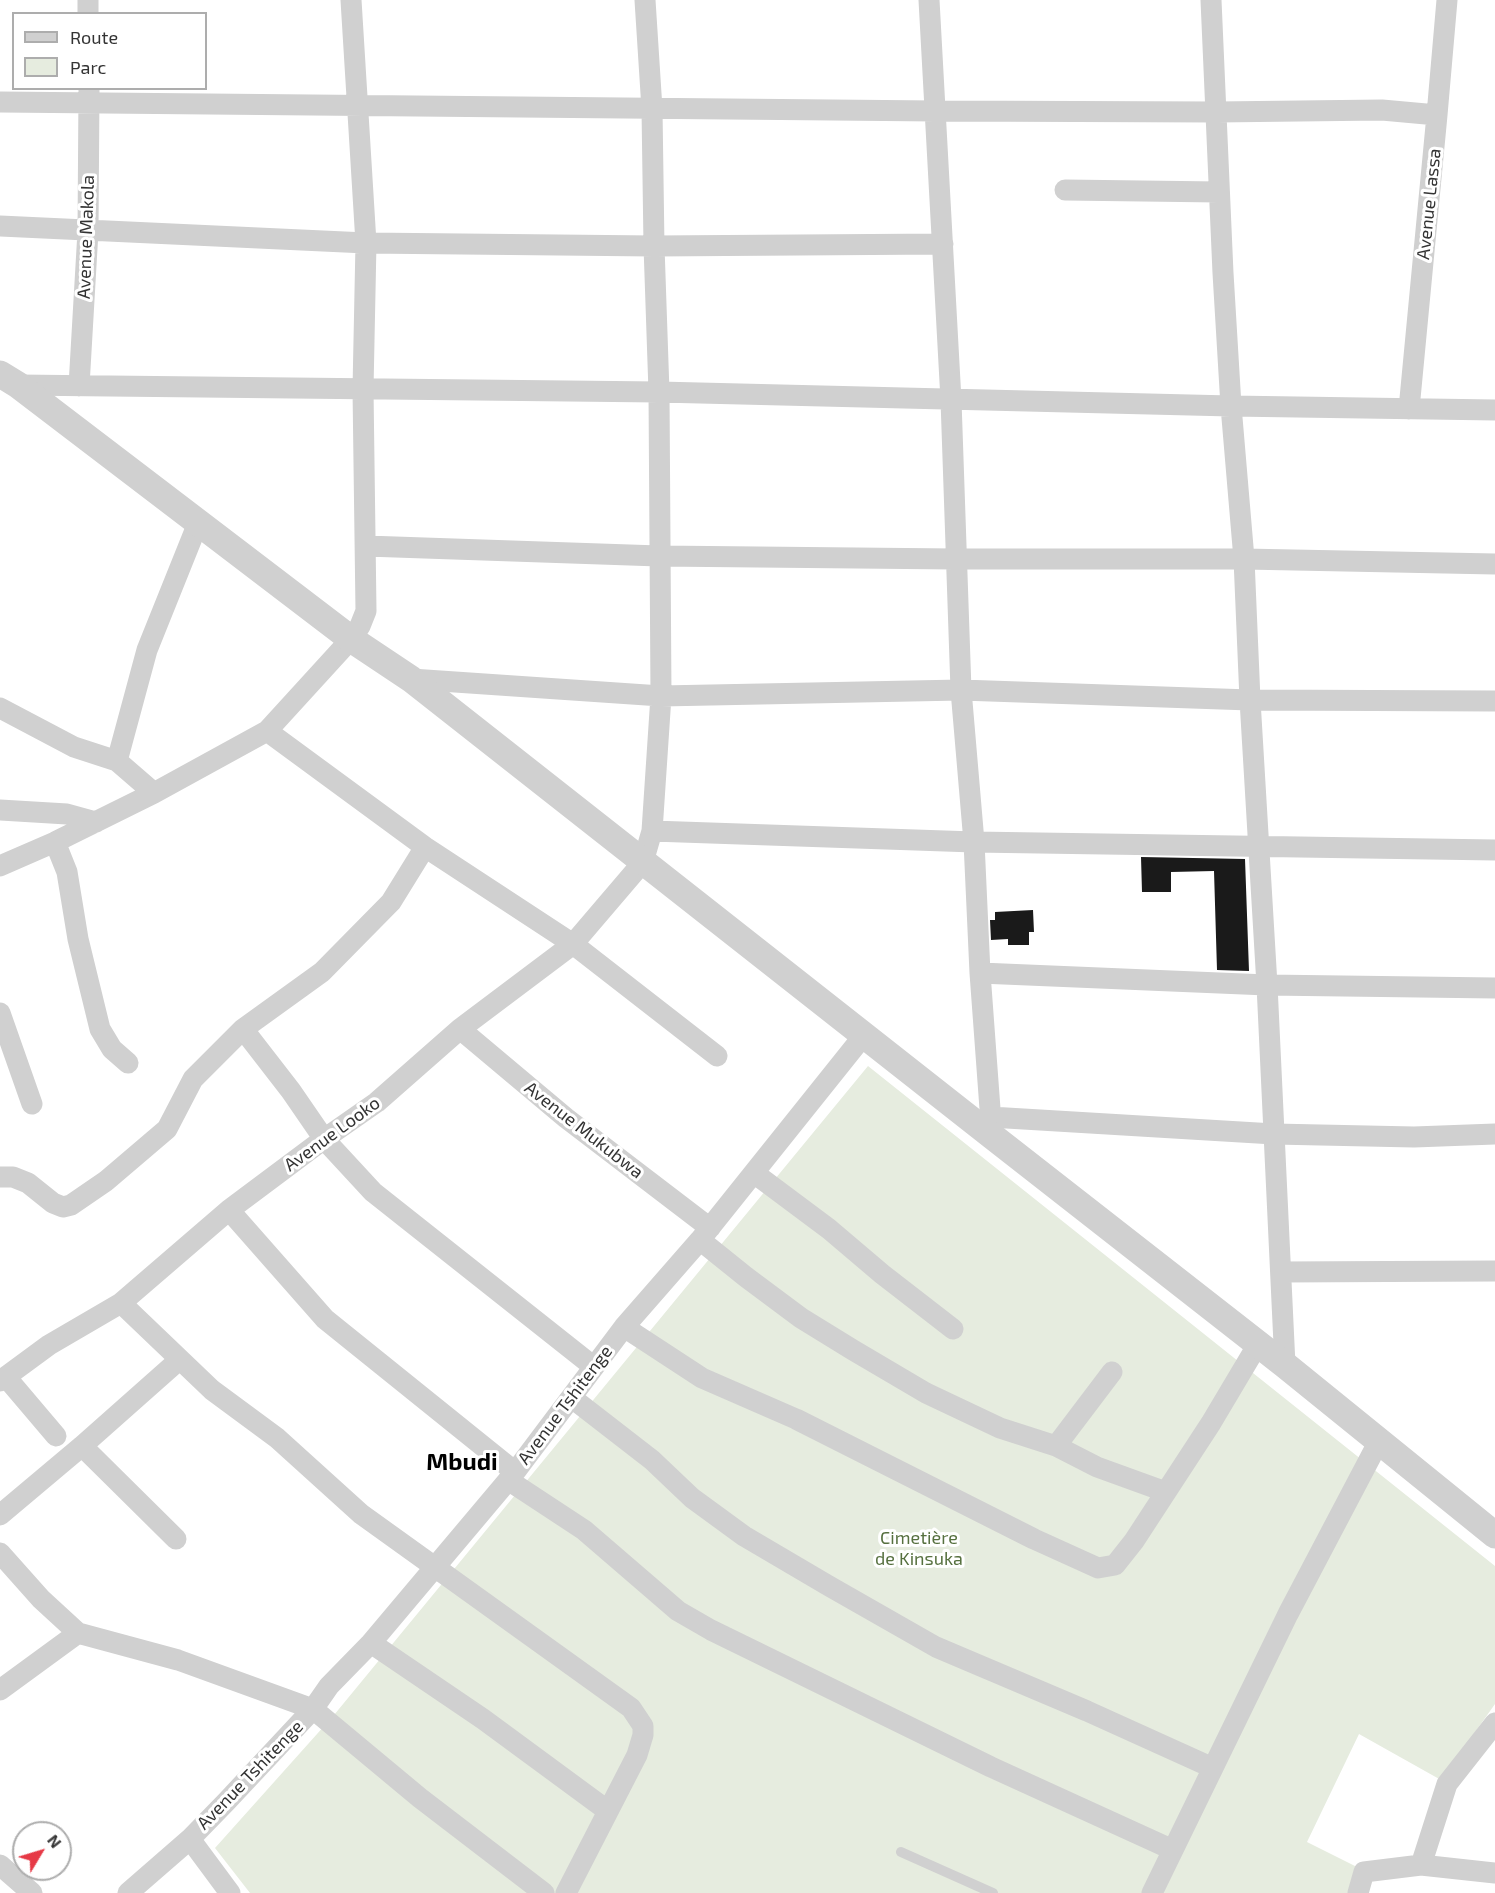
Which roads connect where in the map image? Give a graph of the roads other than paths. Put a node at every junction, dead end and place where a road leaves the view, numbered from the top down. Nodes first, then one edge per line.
1 (351, 0) edge
2 (645, 0) edge
3 (929, 0) edge
4 (1211, 0) edge
5 (1447, 0) edge
6 (89, 95) edge
7 (0, 102) edge
8 (357, 106) junction
9 (652, 109) junction
10 (936, 111) junction
11 (1217, 112) junction
12 (1437, 115) junction
13 (1065, 190) dead end
14 (1219, 192) junction
15 (0, 226) edge
16 (88, 231) junction
17 (366, 243) junction
18 (943, 244) junction
19 (654, 246) junction
20 (9, 380) edge
21 (79, 386) junction
22 (363, 389) junction
23 (659, 392) junction
24 (951, 400) junction
25 (1231, 406) junction
26 (1409, 409) junction
27 (1495, 410) edge
28 (198, 523) junction
29 (366, 546) junction
30 (659, 556) junction
31 (1244, 558) junction
32 (955, 559) junction
33 (1495, 564) edge
34 (351, 639) junction
35 (411, 679) junction
36 (961, 690) junction
37 (661, 696) junction
38 (1250, 700) junction
39 (1495, 701) edge
40 (0, 708) edge
41 (267, 732) junction
42 (117, 761) junction
43 (154, 793) junction
44 (0, 810) edge
45 (96, 822) junction
46 (652, 831) junction
47 (55, 842) junction
48 (974, 842) junction
49 (1258, 845) junction
50 (425, 847) junction
51 (1495, 850) edge
52 (643, 861) junction
53 (0, 866) edge
54 (573, 944) junction
55 (980, 973) junction
56 (1267, 985) junction
57 (1495, 988) edge
58 (0, 1012) edge
59 (243, 1029) junction
60 (460, 1029) junction
61 (864, 1035) junction
62 (717, 1056) dead end
63 (128, 1063) dead end
64 (32, 1104) dead end
65 (991, 1126) junction
66 (1274, 1134) junction
67 (1495, 1134) edge
68 (324, 1139) junction
69 (754, 1173) junction
70 (0, 1177) edge
71 (229, 1210) junction
72 (705, 1234) junction
73 (1495, 1271) edge
74 (1281, 1272) junction
75 (121, 1303) junction
76 (624, 1327) junction
77 (953, 1329) dead end
78 (1258, 1344) junction
79 (179, 1360) junction
80 (1285, 1365) junction
81 (594, 1367) junction
82 (1112, 1372) dead end
83 (3, 1379) edge
84 (572, 1398) junction
85 (56, 1436) dead end
86 (1379, 1441) junction
87 (82, 1446) junction
88 (1056, 1446) junction
89 (512, 1476) junction
90 (1166, 1492) junction
91 (0, 1515) edge
92 (1495, 1535) edge
93 (176, 1539) dead end
94 (0, 1553) edge
95 (434, 1567) junction
96 (78, 1633) junction
97 (371, 1643) junction
98 (0, 1690) edge
99 (313, 1709) junction
100 (1495, 1723) edge
101 (1213, 1768) junction
102 (608, 1811) junction
103 (190, 1839) junction
104 (1173, 1850) junction
105 (901, 1851) dead end
106 (0, 1865) edge
107 (1421, 1865) junction
108 (1495, 1873) edge
109 (33, 1893) edge
110 (128, 1893) edge
111 (230, 1893) edge
112 (544, 1893) edge
113 (566, 1893) edge
114 (993, 1893) edge
115 (1152, 1893) edge
116 (1358, 1893) edge

1 - 8 street
2 - 9 street
3 - 10 street
4 - 11 street
5 - 12 street, Avenue Lassa
6 - 7 street
6 - 8 street
6 - 16 street, Avenue Makola
8 - 9 street
8 - 17 street
9 - 10 street
9 - 19 street
10 - 11 street
10 - 18 street
11 - 12 street
11 - 14 street
12 - 26 street, Avenue Lassa
13 - 14 street
14 - 25 street
15 - 16 street
16 - 17 street
16 - 21 street, Avenue Makola
17 - 19 street
17 - 22 street
18 - 19 street
18 - 24 street
19 - 23 street
20 - 21 street
20 - 28 street
21 - 22 street
22 - 23 street
22 - 29 street
23 - 24 street
23 - 30 street
24 - 25 street
24 - 32 street
25 - 26 street
25 - 31 street
26 - 27 street
28 - 34 street
28 - 42 street
29 - 30 street
29 - 34 street
30 - 32 street
30 - 37 street
31 - 32 street
31 - 33 street
31 - 38 street
32 - 36 street
34 - 35 street
34 - 41 street
35 - 37 street
35 - 52 street
36 - 37 street
36 - 38 street
36 - 48 street
37 - 46 street
38 - 39 street
38 - 49 street
40 - 42 street
41 - 43 street
41 - 50 street
42 - 43 street
43 - 45 street
44 - 45 street
45 - 47 street
46 - 48 street
46 - 52 street
47 - 53 street
47 - 63 street
48 - 49 street
48 - 55 street
49 - 51 street
49 - 56 street
50 - 54 street
50 - 59 street
52 - 54 street, Avenue Looko
52 - 61 street
54 - 60 street, Avenue Looko
54 - 62 street
55 - 56 street
55 - 65 street
56 - 57 street
56 - 66 street
58 - 64 street
59 - 68 street
59 - 70 street
60 - 68 street, Avenue Looko
60 - 72 street, Avenue Mukubwa
61 - 65 street
61 - 69 street, Avenue Tshitenge
65 - 66 street
65 - 78 street
66 - 67 street
66 - 74 street
68 - 71 street, Avenue Looko
68 - 81 street
69 - 72 street, Avenue Tshitenge
69 - 77 street
71 - 75 street, Avenue Looko
71 - 89 street
72 - 76 street, Avenue Tshitenge
72 - 88 street, Avenue Mukubwa
73 - 74 street
74 - 80 street
75 - 79 street
75 - 83 street, Avenue Looko
76 - 81 street, Avenue Tshitenge
76 - 90 street
78 - 80 street
78 - 90 street
79 - 87 street
79 - 95 street
80 - 86 street
81 - 84 street, Avenue Tshitenge
82 - 88 street
83 - 85 street
84 - 89 street, Avenue Tshitenge
84 - 101 street
86 - 92 street
86 - 101 street
87 - 91 street
87 - 93 street
88 - 90 street, Avenue Mukubwa
89 - 95 street, Avenue Tshitenge
89 - 104 street
94 - 96 street
95 - 97 street, Avenue Tshitenge
95 - 102 street
96 - 98 street
96 - 99 street
97 - 99 street, Avenue Tshitenge
97 - 102 street
99 - 103 street, Avenue Tshitenge
99 - 112 street
100 - 107 street
101 - 104 street
102 - 113 street
103 - 110 street, Avenue Tshitenge
103 - 111 street
104 - 115 street
105 - 114 lane
106 - 109 street
107 - 108 street
107 - 116 street

